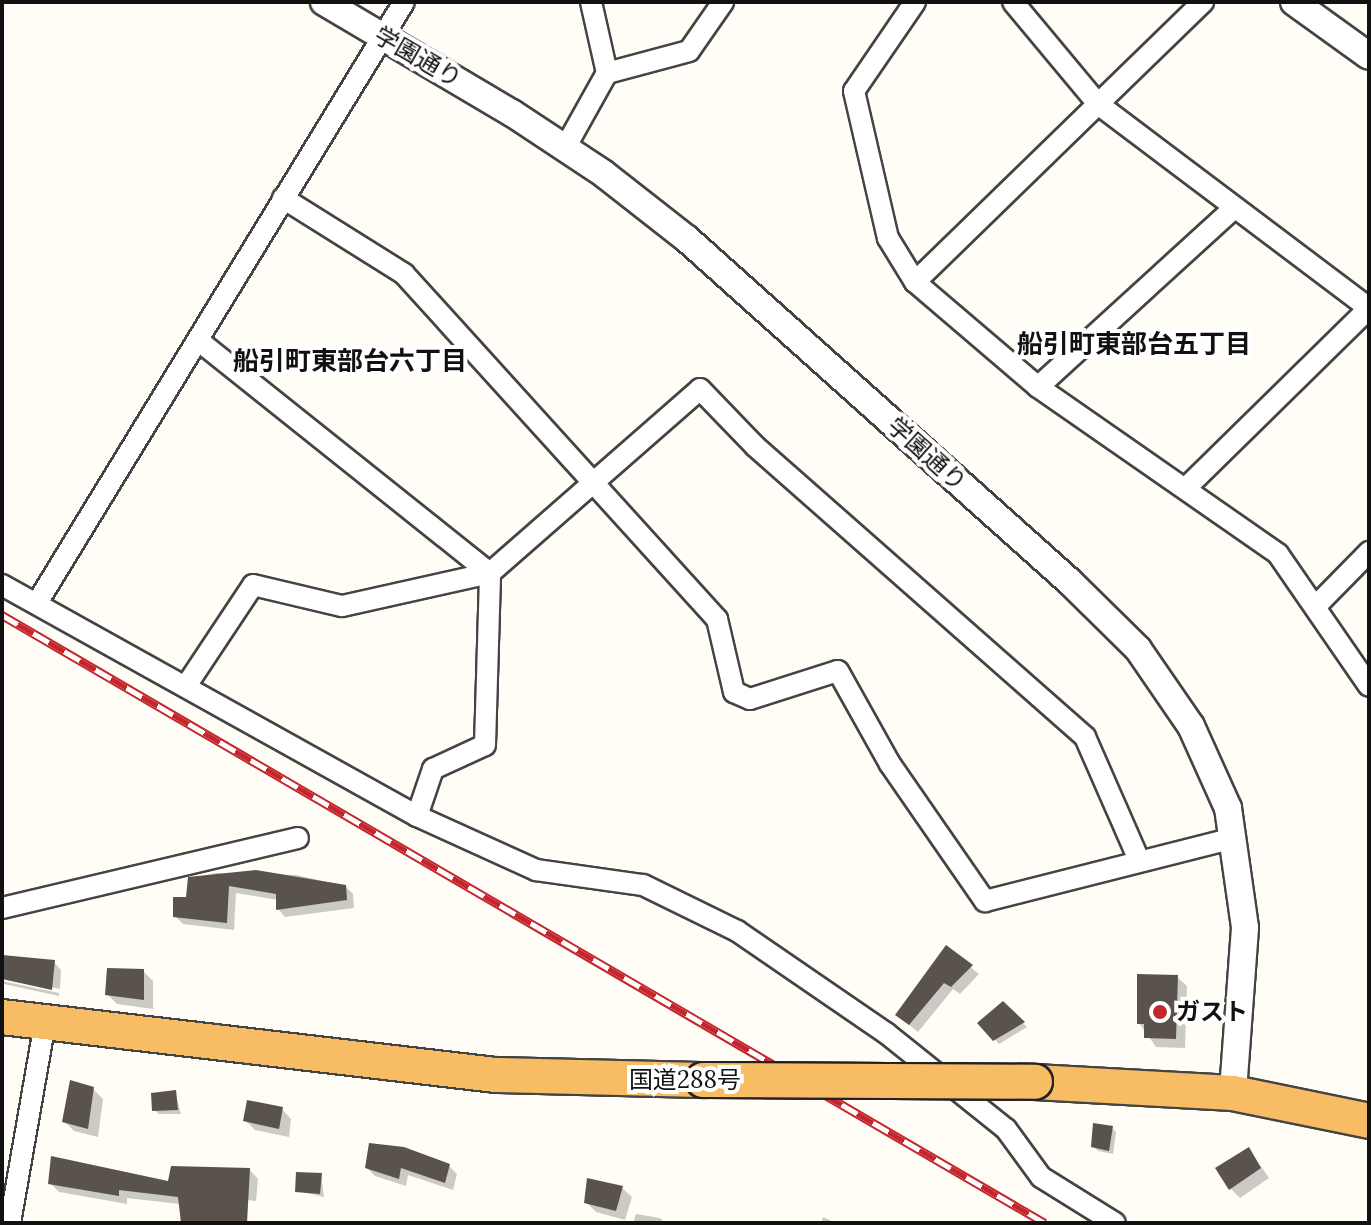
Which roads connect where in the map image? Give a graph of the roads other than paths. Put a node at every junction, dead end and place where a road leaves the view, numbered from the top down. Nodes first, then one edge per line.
1 (324, 2) edge
2 (404, 2) edge
3 (591, 2) edge
4 (723, 2) edge
5 (915, 2) edge
6 (1013, 2) edge
7 (1203, 2) edge
8 (1294, 2) edge
9 (383, 37) junction
10 (1369, 56) edge
11 (607, 73) junction
12 (1098, 104) junction
13 (565, 148) junction
14 (283, 198) junction
15 (1234, 208) junction
16 (915, 282) junction
17 (1369, 308) edge
18 (199, 341) junction
19 (1038, 387) junction
20 (594, 484) junction
21 (1187, 487) junction
22 (1369, 552) edge
23 (490, 573) junction
24 (2, 585) edge
25 (37, 603) junction
26 (1316, 606) junction
27 (186, 686) junction
28 (1369, 686) edge
29 (417, 816) junction
30 (298, 838) dead end
31 (1234, 838) junction
32 (1138, 858) junction
33 (2, 908) edge
34 (2, 1017) edge
35 (45, 1023) junction
36 (1233, 1093) junction
37 (1369, 1121) edge
38 (10, 1223) edge
39 (1115, 1223) edge

1 - 9 street, 学園通り
2 - 9 street
3 - 11 street
4 - 11 street
5 - 16 street
6 - 12 street
7 - 12 street
8 - 10 street
9 - 13 street, 学園通り
9 - 14 street
11 - 13 street
12 - 15 street
12 - 16 street
13 - 31 street, 学園通り
14 - 18 street
14 - 20 street
15 - 17 street
15 - 19 street
16 - 19 street
17 - 21 street
18 - 23 street
18 - 25 street
19 - 21 street
20 - 23 street
20 - 32 street
20 - 32 street
21 - 26 street
22 - 26 street
23 - 27 street
23 - 29 street
24 - 25 street
25 - 27 street
26 - 28 street
27 - 29 street
29 - 39 street
30 - 33 street
31 - 32 street
31 - 36 street, 学園通り
34 - 35 highway, 国道288号
35 - 36 highway, 国道288号, bridge
35 - 38 street
36 - 37 highway, 国道288号

